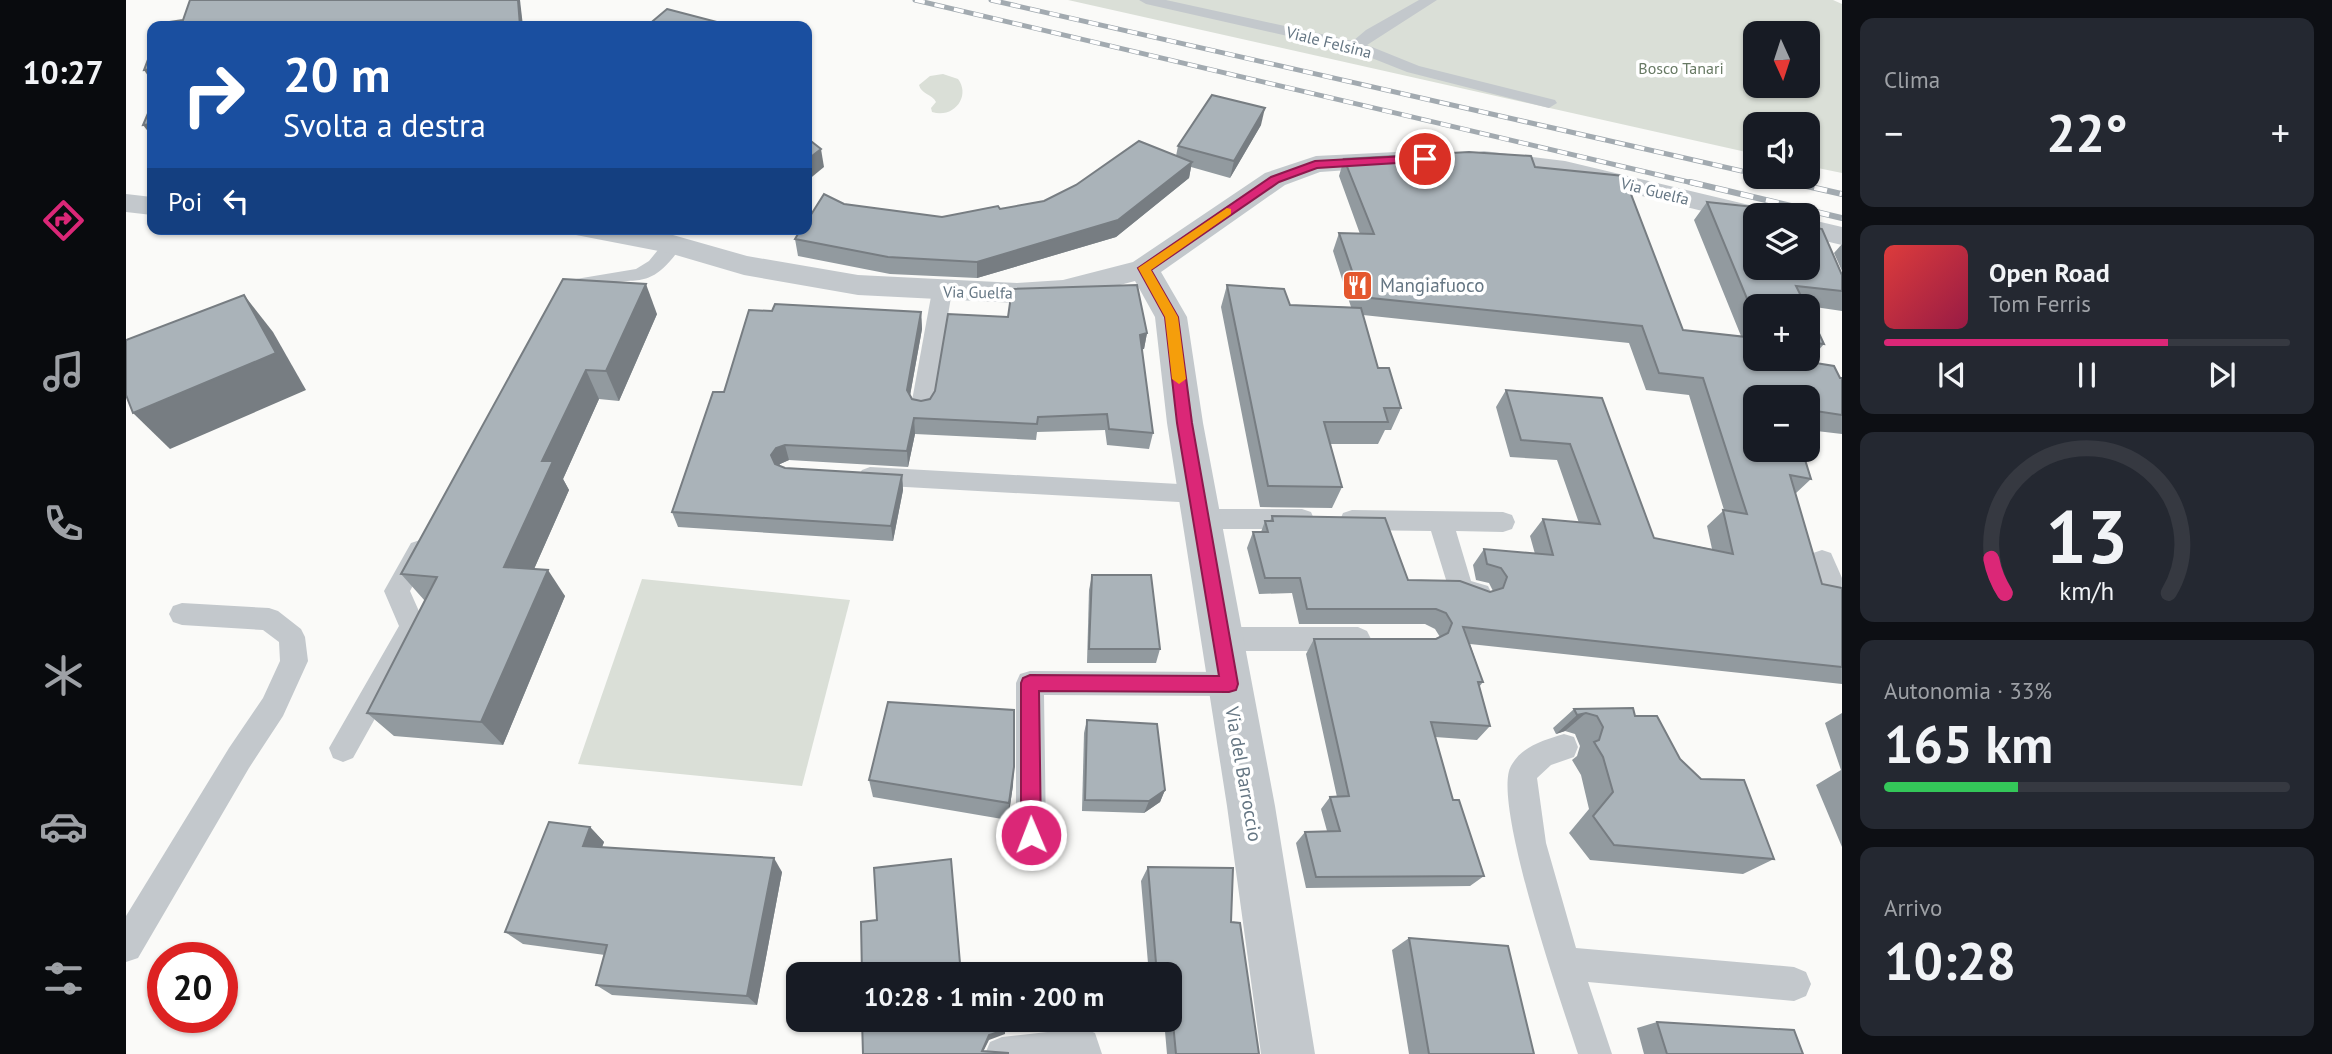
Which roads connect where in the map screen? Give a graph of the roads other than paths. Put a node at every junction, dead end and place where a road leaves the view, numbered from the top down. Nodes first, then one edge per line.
1 (1146, 0) edge
2 (1430, 0) edge
3 (1356, 46) junction
4 (1549, 103) dead end
5 (1425, 159) edge
6 (1459, 159) edge
7 (126, 203) edge
8 (147, 205) edge
9 (1743, 212) edge
10 (621, 235) edge
11 (673, 244) junction
12 (1144, 268) junction
13 (942, 291) junction
14 (556, 313) edge
15 (922, 406) edge
16 (843, 475) edge
17 (1199, 506) junction
18 (1440, 520) junction
19 (1503, 522) dead end
20 (431, 531) edge
21 (1822, 560) dead end
22 (1479, 594) edge
23 (1842, 610) edge
24 (182, 614) dead end
25 (1222, 639) junction
26 (1384, 639) edge
27 (1229, 684) junction
28 (1564, 747) dead end
29 (344, 748) dead end
30 (1031, 835) dead end
31 (126, 946) edge
32 (1566, 964) junction
33 (1794, 984) dead end
34 (1002, 1054) edge
35 (1084, 1054) edge
36 (1288, 1054) edge
37 (1595, 1054) edge

1 - 3 lane, Viale Felsina
2 - 3 lane
3 - 4 lane, Viale Felsina
5 - 12 street, Via Guelfa
6 - 9 street, Via Guelfa
7 - 8 street
10 - 11 street, Via Guelfa
11 - 13 street, Via Guelfa
11 - 14 lane
12 - 13 street, Via Guelfa
12 - 17 street, Via del Barroccio
13 - 15 lane
16 - 17 lane
17 - 18 lane
17 - 25 street, Via del Barroccio
18 - 19 lane
18 - 22 lane
20 - 29 lane
21 - 23 lane
24 - 31 lane
25 - 26 lane
25 - 27 street, Via del Barroccio
27 - 30 lane
27 - 36 street, Via del Barroccio
28 - 32 lane
32 - 33 lane
32 - 37 lane
34 - 35 lane

